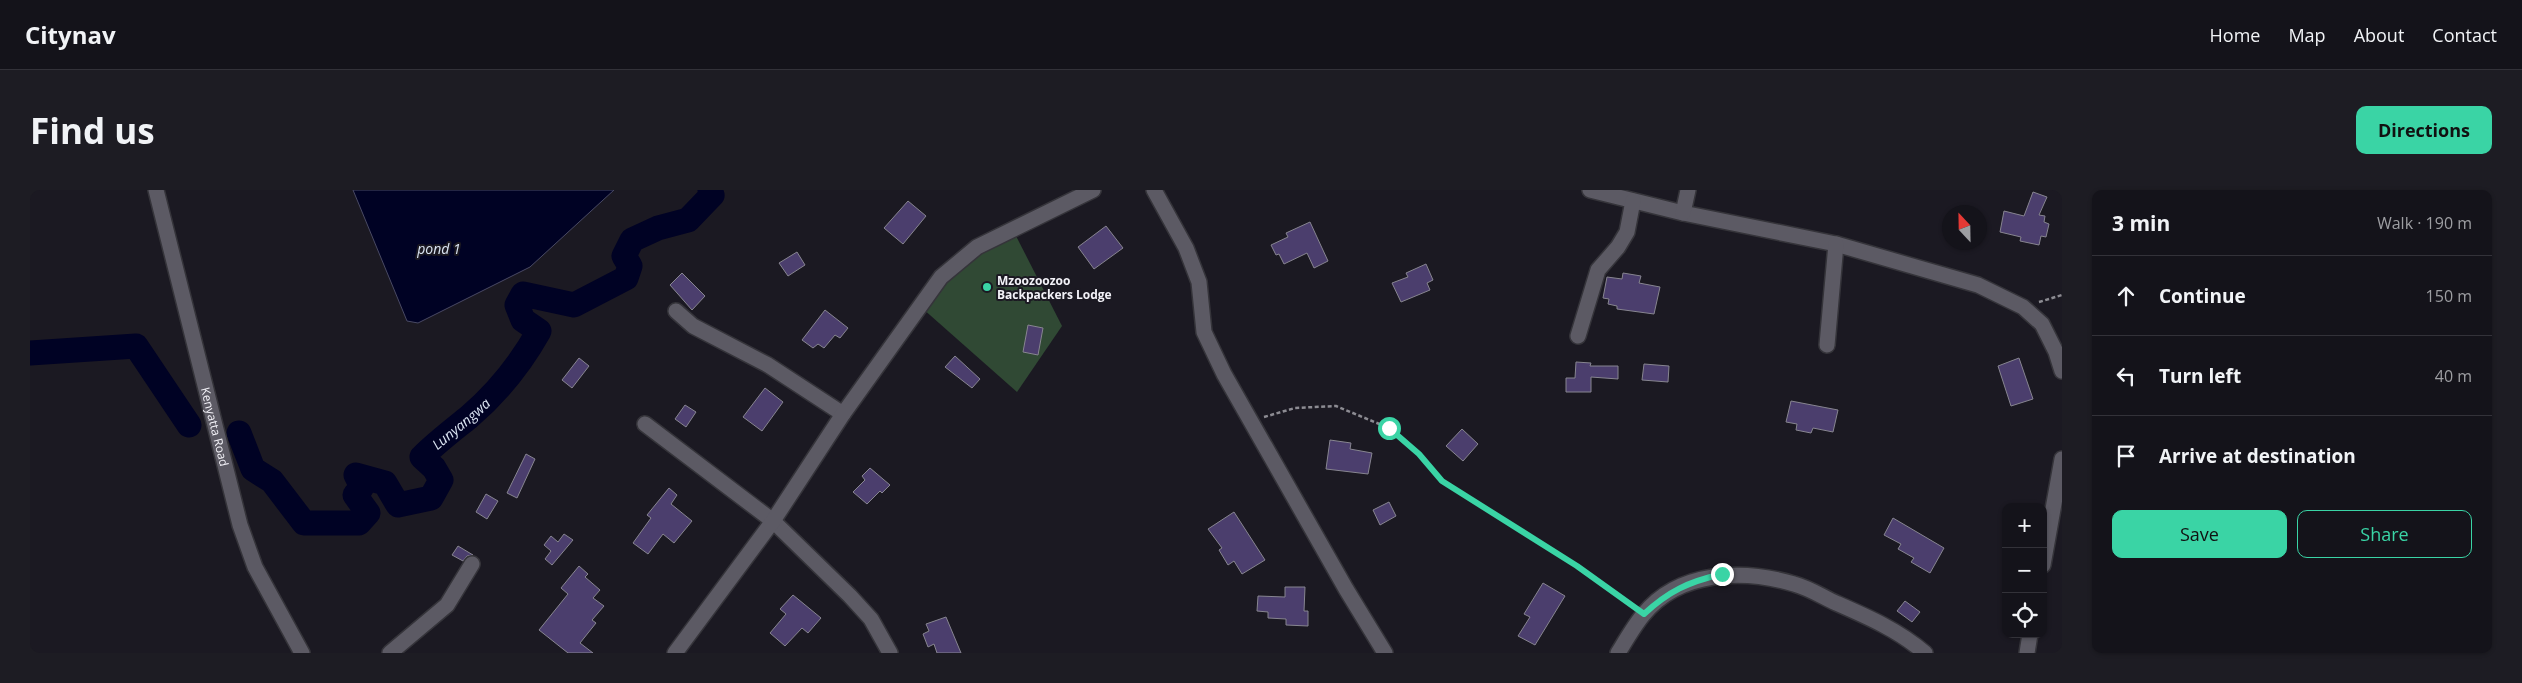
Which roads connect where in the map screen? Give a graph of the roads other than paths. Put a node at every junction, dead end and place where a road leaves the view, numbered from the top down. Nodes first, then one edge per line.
1 (156, 190) edge
2 (1092, 190) edge
3 (1154, 190) edge
4 (1590, 190) edge
5 (1688, 190) edge
6 (1634, 201) junction
7 (1683, 213) junction
8 (1836, 244) junction
9 (676, 311) dead end
10 (1578, 336) dead end
11 (1828, 345) dead end
12 (2062, 371) edge
13 (843, 414) junction
14 (644, 424) dead end
15 (2062, 458) edge
16 (773, 521) junction
17 (2046, 548) edge
18 (472, 564) dead end
19 (2029, 638) edge
20 (302, 653) edge
21 (390, 653) edge
22 (675, 653) edge
23 (890, 653) edge
24 (1385, 653) edge
25 (1618, 653) edge
26 (1925, 653) edge
27 (2026, 653) edge

1 - 20 street, Kenyatta Road
2 - 13 street
3 - 24 street
4 - 6 street
5 - 7 street
6 - 7 street
6 - 10 street
7 - 8 street
8 - 11 street
8 - 12 street
9 - 13 street
13 - 16 street
14 - 16 street
15 - 17 street
16 - 22 street
16 - 23 street
18 - 21 street
19 - 27 street
25 - 26 street

